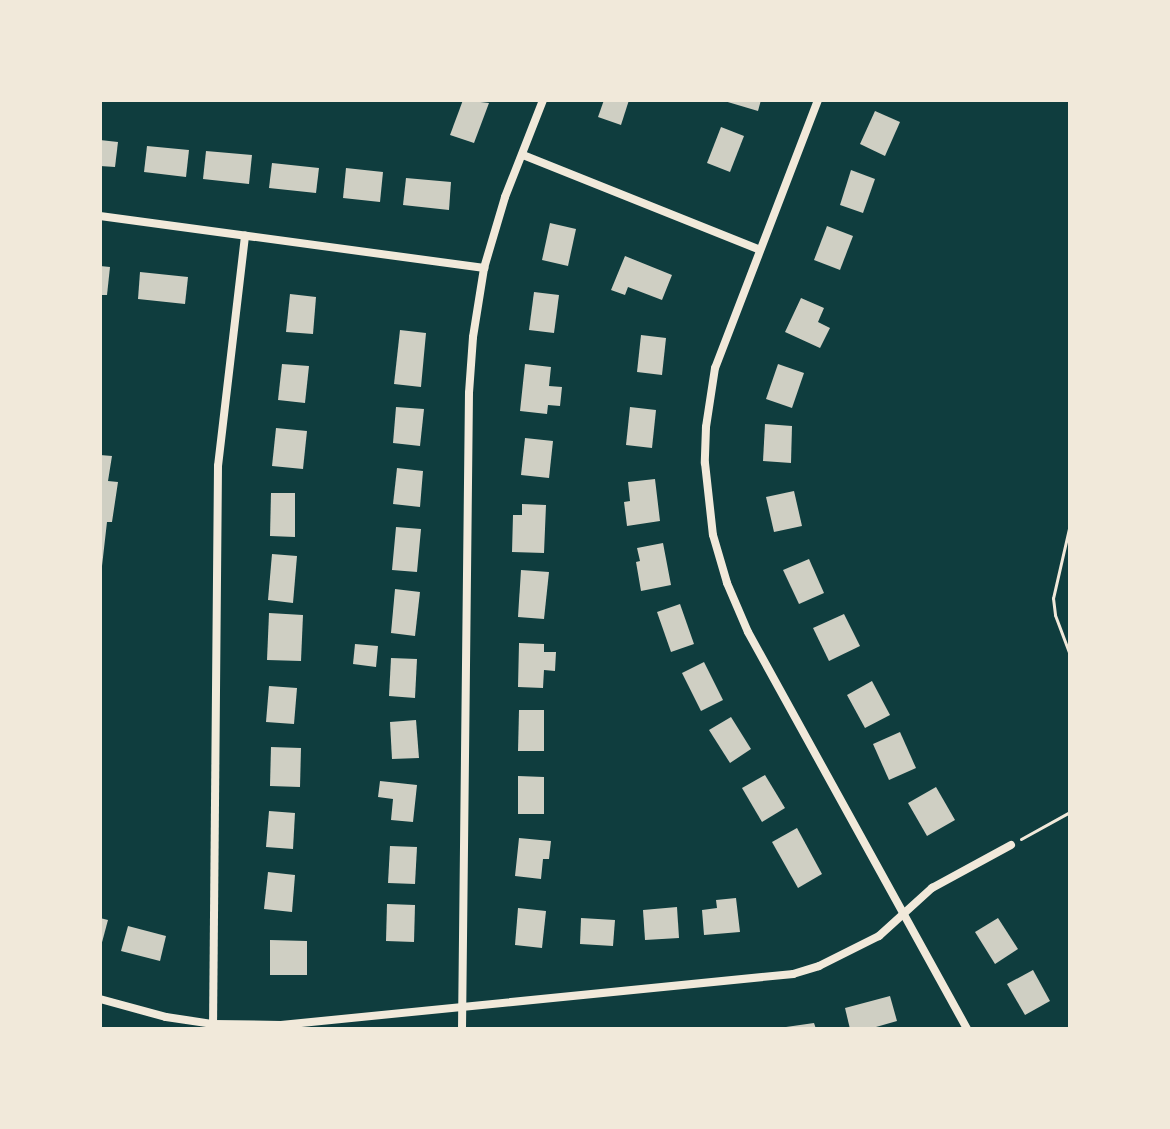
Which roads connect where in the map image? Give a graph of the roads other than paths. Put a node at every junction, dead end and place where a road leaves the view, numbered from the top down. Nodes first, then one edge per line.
1 (543, 100) edge
2 (818, 100) edge
3 (523, 155) junction
4 (100, 216) edge
5 (245, 236) junction
6 (758, 249) junction
7 (484, 268) junction
8 (1011, 845) road end
9 (904, 916) junction
10 (100, 999) edge
11 (463, 1008) junction
12 (213, 1027) edge
13 (462, 1029) edge
14 (967, 1029) edge

1 - 3 street
2 - 6 street
3 - 6 street
3 - 7 street
4 - 5 street
5 - 7 street
5 - 12 street
6 - 9 street
7 - 11 street
8 - 9 street
9 - 11 street
9 - 14 street
10 - 12 street
11 - 12 street
11 - 13 street

